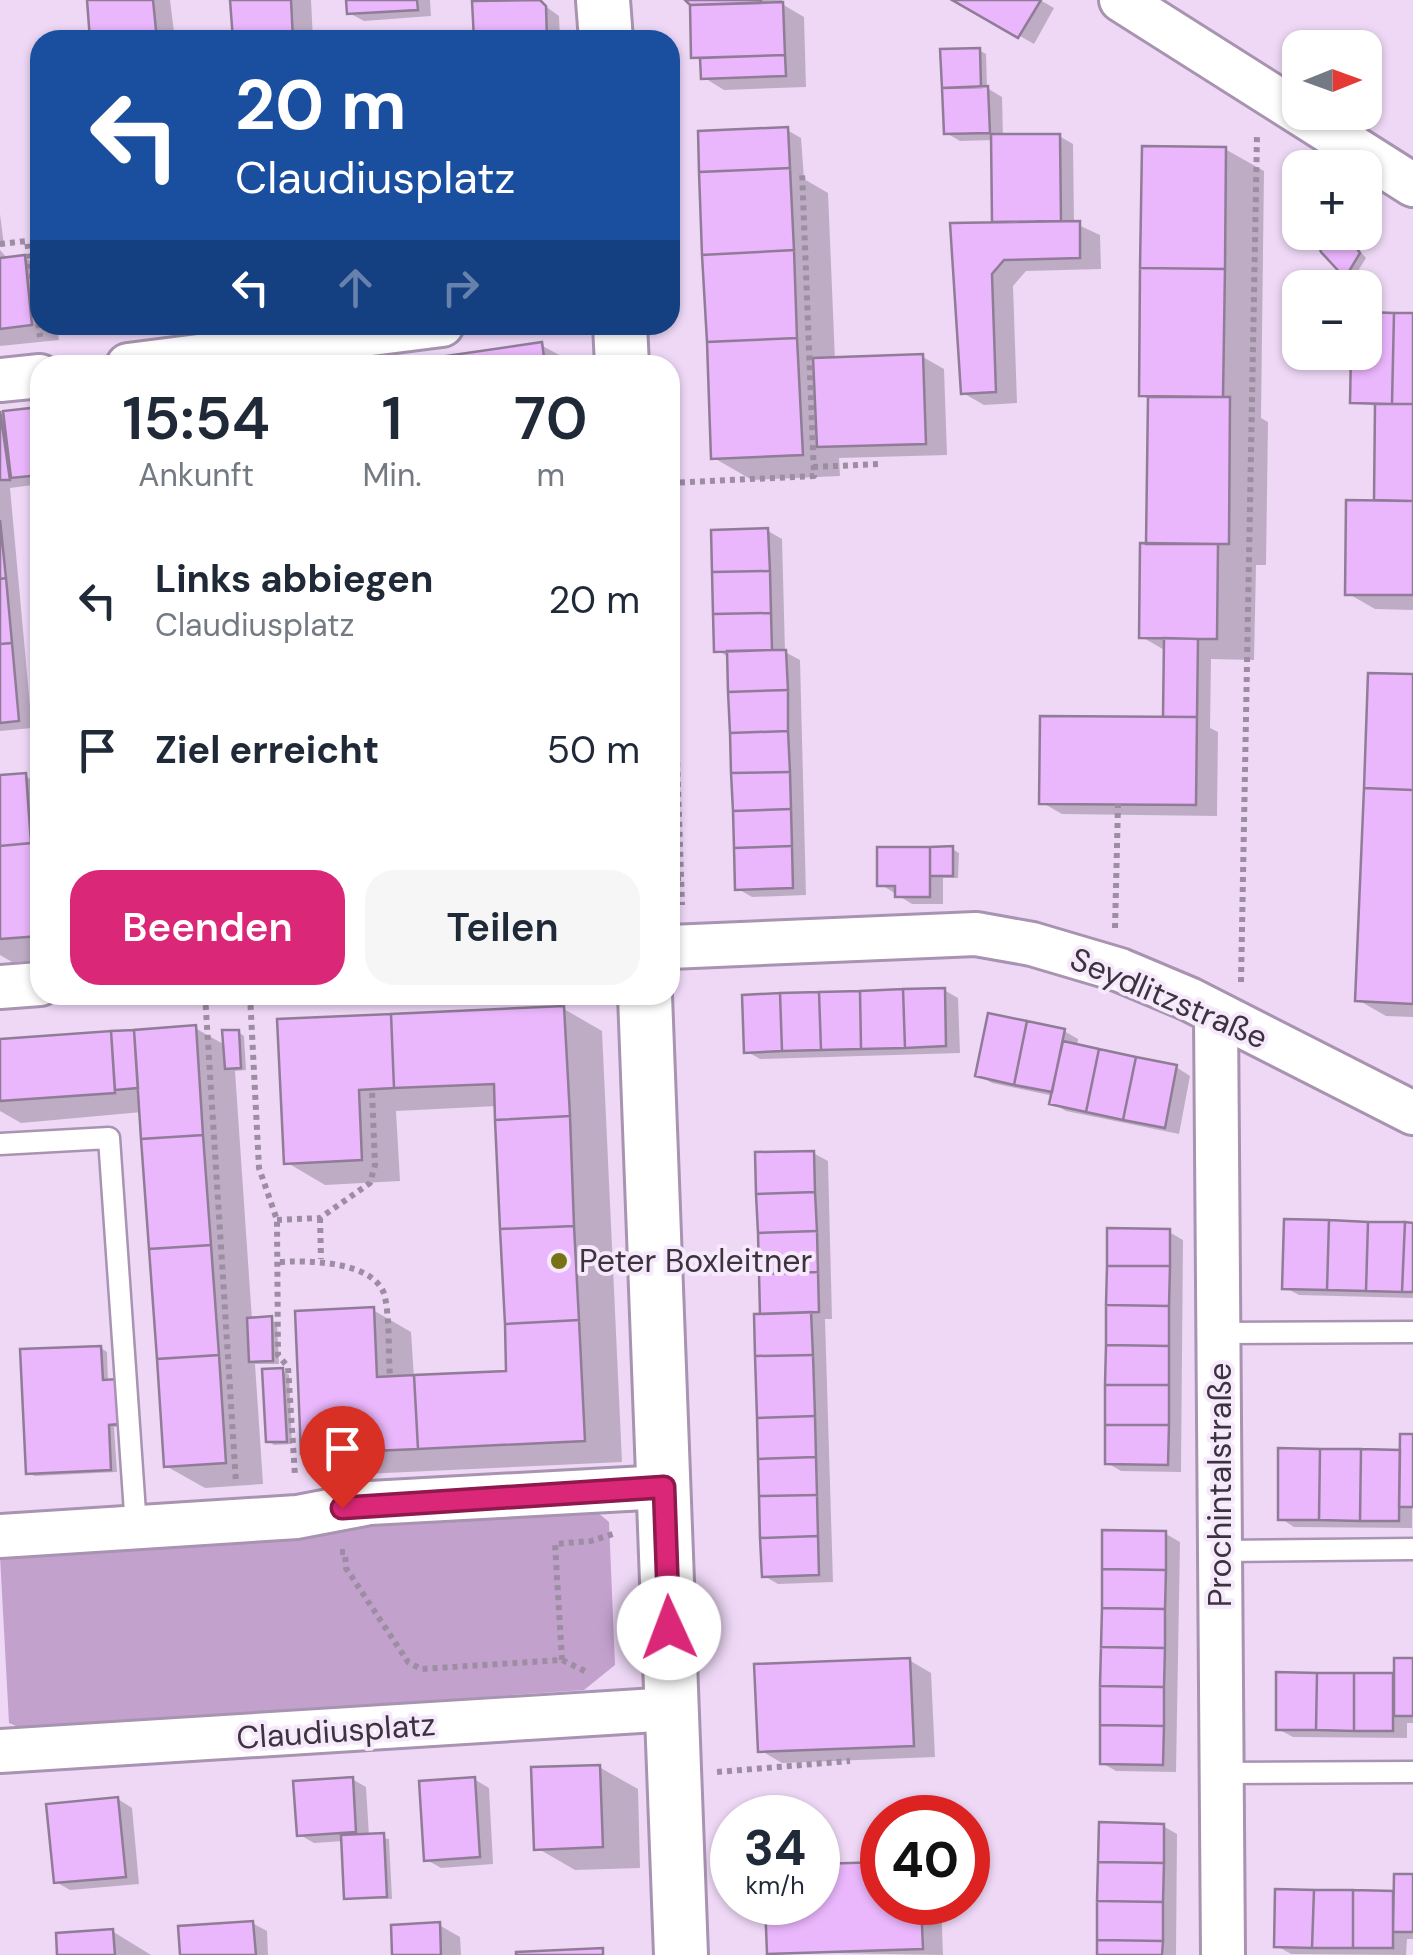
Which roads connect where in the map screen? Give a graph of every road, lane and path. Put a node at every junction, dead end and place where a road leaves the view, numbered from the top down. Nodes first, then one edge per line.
1 (603, 0) edge
2 (1121, 0) edge
3 (605, 30) edge
4 (1258, 89) junction
5 (802, 171) dead end
6 (1413, 185) edge
7 (0, 244) edge
8 (30, 267) edge
9 (328, 335) edge
10 (220, 355) edge
11 (30, 368) edge
12 (0, 380) edge
13 (880, 464) dead end
14 (813, 467) junction
15 (680, 483) edge
16 (1118, 804) dead end
17 (680, 947) edge
18 (1114, 968) junction
19 (30, 985) edge
20 (0, 987) edge
21 (207, 1005) edge
22 (251, 1005) edge
23 (645, 1005) edge
24 (1228, 1019) junction
25 (372, 1090) dead end
26 (1413, 1114) edge
27 (0, 1144) edge
28 (320, 1218) junction
29 (277, 1220) junction
30 (321, 1259) junction
31 (280, 1262) junction
32 (1413, 1332) edge
33 (1219, 1333) junction
34 (390, 1376) dead end
35 (664, 1487) junction
36 (297, 1517) junction
37 (238, 1521) junction
38 (136, 1526) junction
39 (633, 1530) dead end
40 (0, 1536) edge
41 (1413, 1549) edge
42 (1220, 1551) junction
43 (325, 1553) dead end
44 (672, 1709) junction
45 (0, 1751) edge
46 (850, 1761) dead end
47 (717, 1772) dead end
48 (1413, 1772) edge
49 (1222, 1774) junction
50 (681, 1955) edge
51 (1223, 1955) edge

1 - 3 street
2 - 4 street
4 - 6 street
4 - 24 path
5 - 14 path
7 - 8 path
9 - 10 street
11 - 12 street
13 - 14 path
14 - 15 path
16 - 18 path
17 - 18 street, Seydlitzstraße
18 - 24 street, Seydlitzstraße
19 - 20 street
21 - 37 path
22 - 29 path
23 - 35 street
24 - 26 street, Seydlitzstraße
24 - 33 street, Prochintalstraße
25 - 28 path
27 - 38 lane
28 - 29 path
28 - 30 path
29 - 31 path
30 - 31 path
30 - 34 path
31 - 36 path
32 - 33 lane
33 - 42 street, Prochintalstraße
35 - 36 street
35 - 44 street
36 - 37 street
37 - 38 street
38 - 40 street
39 - 43 path
41 - 42 lane
42 - 49 street, Prochintalstraße
44 - 45 street, Claudiusplatz
44 - 50 street
46 - 47 path
48 - 49 lane
49 - 51 street, Prochintalstraße

